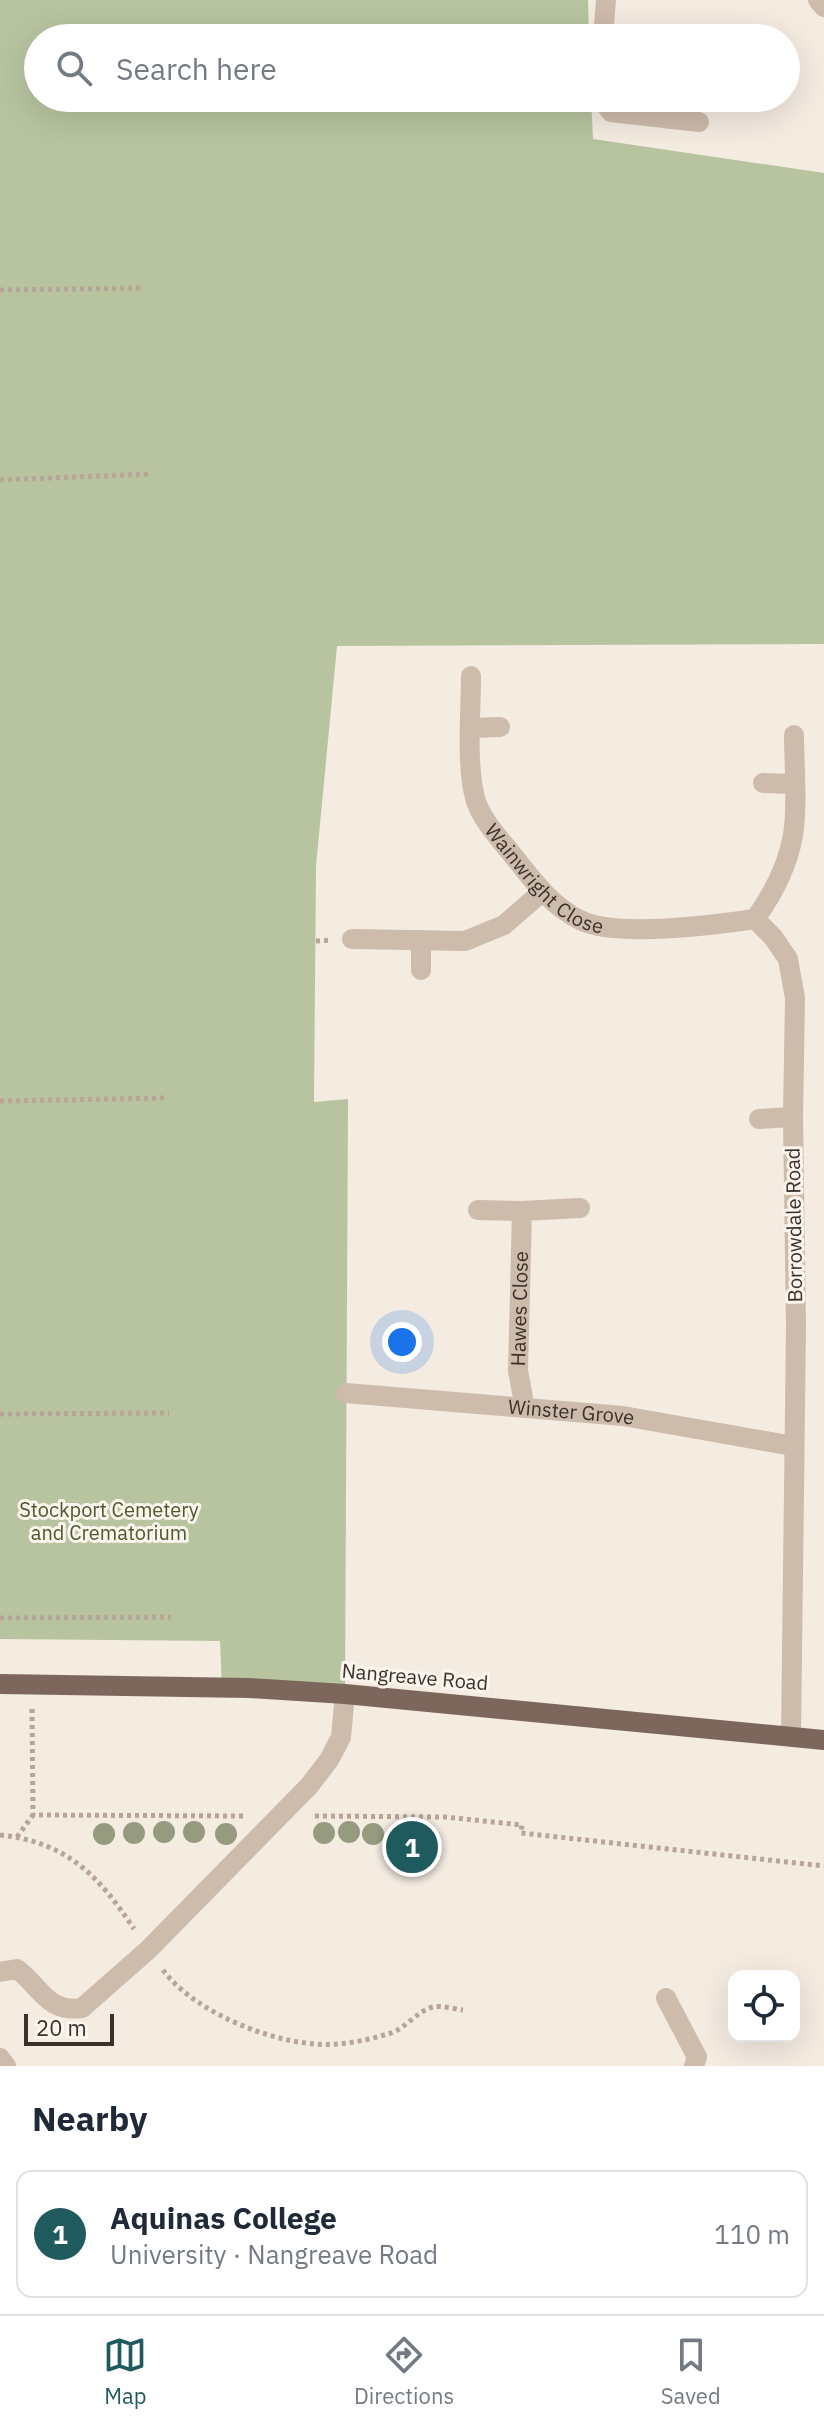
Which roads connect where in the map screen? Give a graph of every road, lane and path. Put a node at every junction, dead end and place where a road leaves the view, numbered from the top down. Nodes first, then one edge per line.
1 (606, 0) edge
2 (818, 0) edge
3 (824, 7) edge
4 (604, 24) edge
5 (611, 112) edge
6 (699, 122) dead end
7 (140, 288) dead end
8 (0, 290) edge
9 (149, 474) dead end
10 (0, 480) edge
11 (471, 676) dead end
12 (500, 727) dead end
13 (471, 728) junction
14 (794, 735) dead end
15 (763, 783) dead end
16 (794, 784) junction
17 (542, 892) junction
18 (755, 919) junction
19 (352, 939) dead end
20 (421, 940) junction
21 (421, 970) dead end
22 (166, 1098) dead end
23 (0, 1101) edge
24 (793, 1117) junction
25 (759, 1119) dead end
26 (580, 1208) dead end
27 (478, 1210) dead end
28 (522, 1211) junction
29 (346, 1393) dead end
30 (525, 1408) junction
31 (169, 1413) dead end
32 (0, 1414) edge
33 (793, 1446) junction
34 (171, 1617) dead end
35 (0, 1618) edge
36 (0, 1684) edge
37 (32, 1684) junction
38 (345, 1694) junction
39 (791, 1737) junction
40 (824, 1740) edge
41 (33, 1815) junction
42 (280, 1817) junction
43 (0, 1835) edge
44 (17, 1837) junction
45 (824, 1866) edge
46 (148, 1950) junction
47 (0, 1972) edge
48 (666, 1998) dead end
49 (463, 2010) dead end
50 (0, 2058) edge
51 (6, 2066) edge
52 (694, 2066) edge

1 - 4 street
2 - 3 street
5 - 6 street
7 - 8 path
9 - 10 path
11 - 13 street, Wainwright Close
12 - 13 street
13 - 17 street, Wainwright Close
14 - 16 street
15 - 16 street
16 - 18 street
17 - 18 street, Wainwright Close
17 - 20 street
18 - 24 street, Borrowdale Road
19 - 20 street
20 - 21 street
22 - 23 path
24 - 25 street
24 - 33 street, Borrowdale Road
26 - 28 street
27 - 28 street
28 - 30 street, Hawes Close
29 - 30 street, Winster Grove
30 - 33 street, Winster Grove
31 - 32 path
33 - 39 street, Borrowdale Road
34 - 35 path
36 - 37 main road, Nangreave Road
37 - 38 main road, Nangreave Road
37 - 41 path
38 - 39 main road, Nangreave Road
38 - 42 street
39 - 40 main road, Nangreave Road
41 - 42 path
41 - 44 path
42 - 45 path
42 - 46 street
43 - 44 path
44 - 46 path
46 - 47 street
46 - 49 path
48 - 52 street
50 - 51 street

